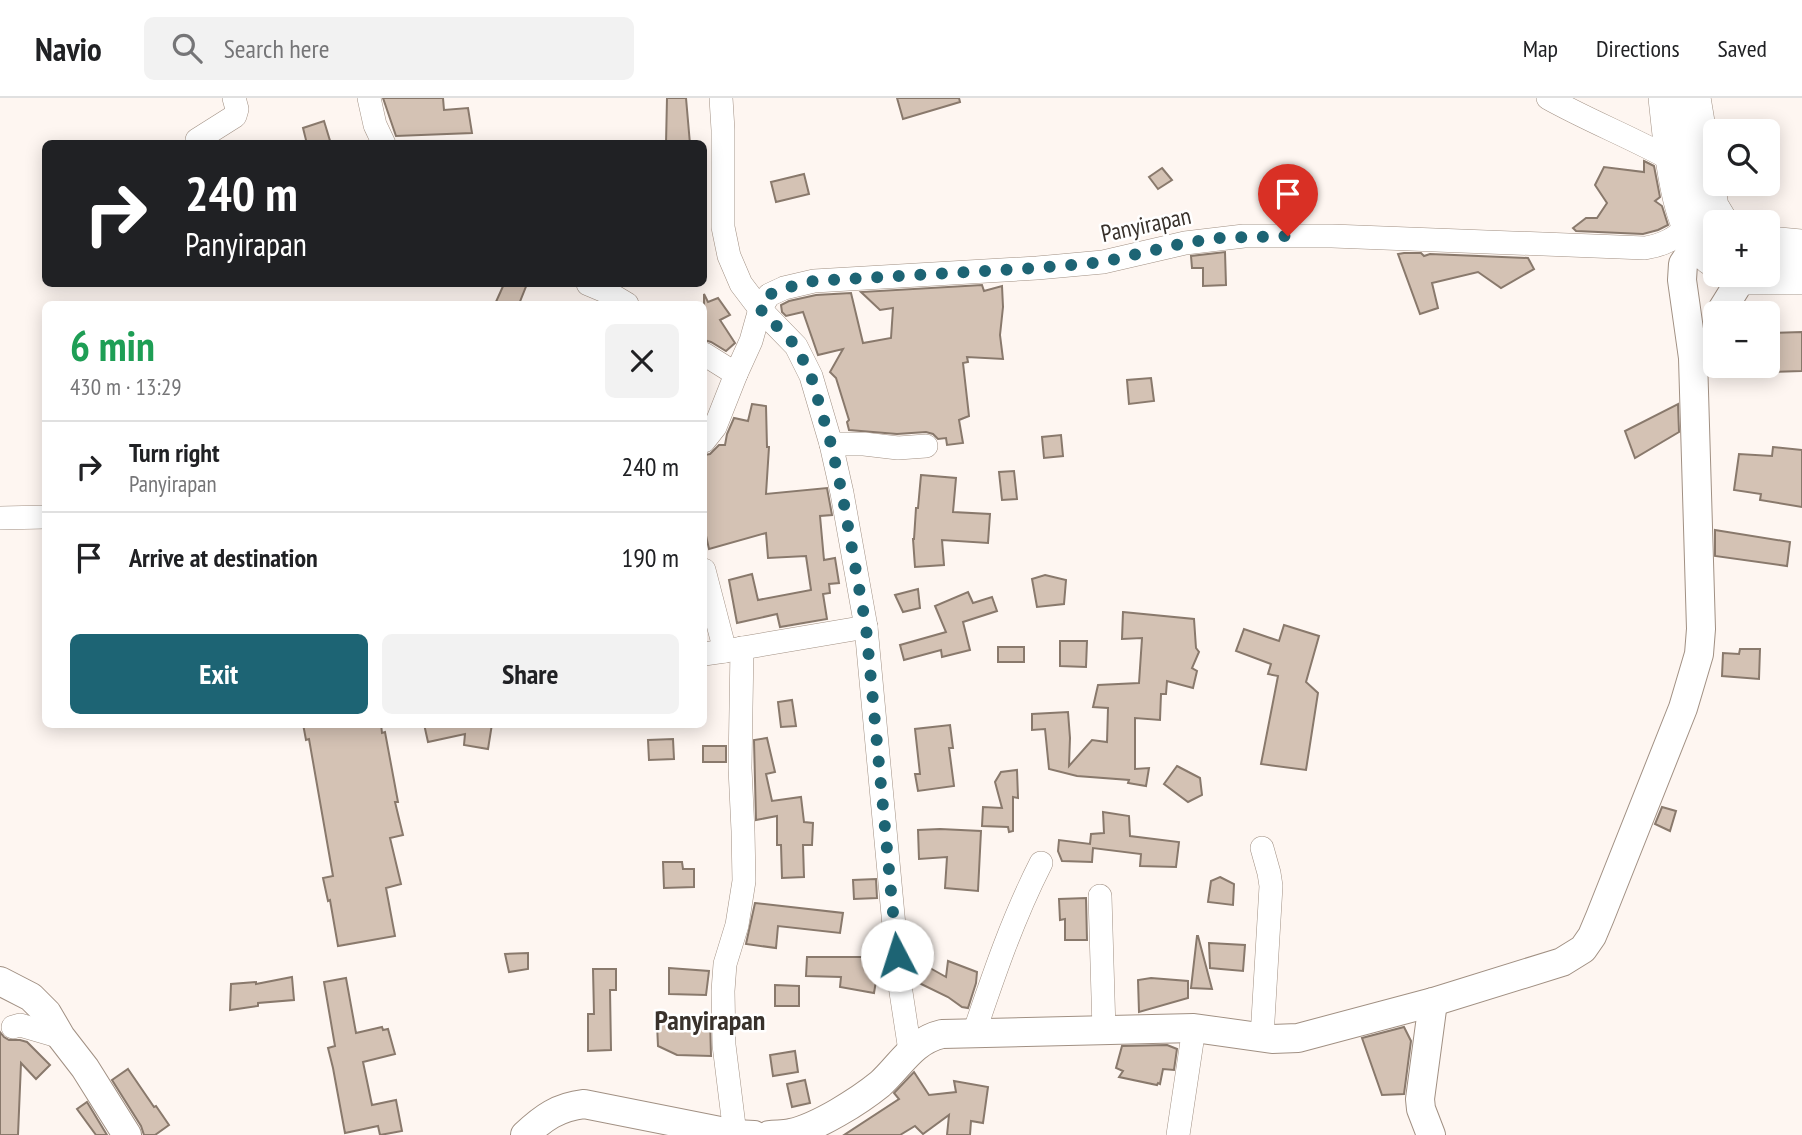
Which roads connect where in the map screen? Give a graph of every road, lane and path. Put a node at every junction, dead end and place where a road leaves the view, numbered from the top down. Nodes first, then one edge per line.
1 (234, 98) edge
2 (369, 98) edge
3 (722, 98) edge
4 (1548, 98) edge
5 (1667, 98) edge
6 (1692, 98) edge
7 (197, 140) dead end
8 (382, 140) edge
9 (1674, 161) junction
10 (1711, 210) edge
11 (1703, 226) edge
12 (1703, 246) edge
13 (1780, 246) edge
14 (1802, 247) edge
15 (1703, 256) edge
16 (1780, 269) edge
17 (1802, 276) edge
18 (595, 287) edge
19 (622, 301) edge
20 (760, 309) junction
21 (1703, 341) edge
22 (707, 356) edge
23 (1692, 358) junction
24 (736, 374) junction
25 (707, 437) edge
26 (831, 444) junction
27 (926, 446) dead end
28 (42, 517) edge
29 (0, 518) edge
30 (707, 583) edge
31 (866, 627) junction
32 (723, 651) edge
33 (1262, 848) dead end
34 (1041, 863) dead end
35 (1100, 896) dead end
36 (0, 981) edge
37 (1433, 1002) junction
38 (13, 1027) dead end
39 (1194, 1028) junction
40 (1104, 1030) junction
41 (974, 1032) junction
42 (61, 1037) junction
43 (1262, 1037) junction
44 (909, 1051) junction
45 (735, 1134) edge
46 (127, 1135) edge
47 (525, 1135) edge
48 (754, 1135) edge
49 (769, 1135) edge
50 (1178, 1135) edge
51 (1431, 1135) edge

1 - 7 street
2 - 8 street
3 - 20 street
4 - 9 street
5 - 9 highway
6 - 10 highway
9 - 11 highway
12 - 20 street, Panyirapan
13 - 14 highway
15 - 23 street
16 - 17 highway
18 - 19 street
20 - 24 street
20 - 26 street
21 - 23 street
22 - 24 street
23 - 37 street
24 - 25 street
26 - 27 street
26 - 31 street
28 - 29 street
30 - 32 street
31 - 32 street
31 - 44 street
32 - 45 street
33 - 43 street
34 - 41 street
35 - 40 street
36 - 42 street
37 - 43 street
37 - 51 street
38 - 42 street
39 - 40 street
39 - 43 street
39 - 50 street
40 - 41 street
41 - 44 street
42 - 46 street
44 - 49 street
45 - 47 street
45 - 48 street

